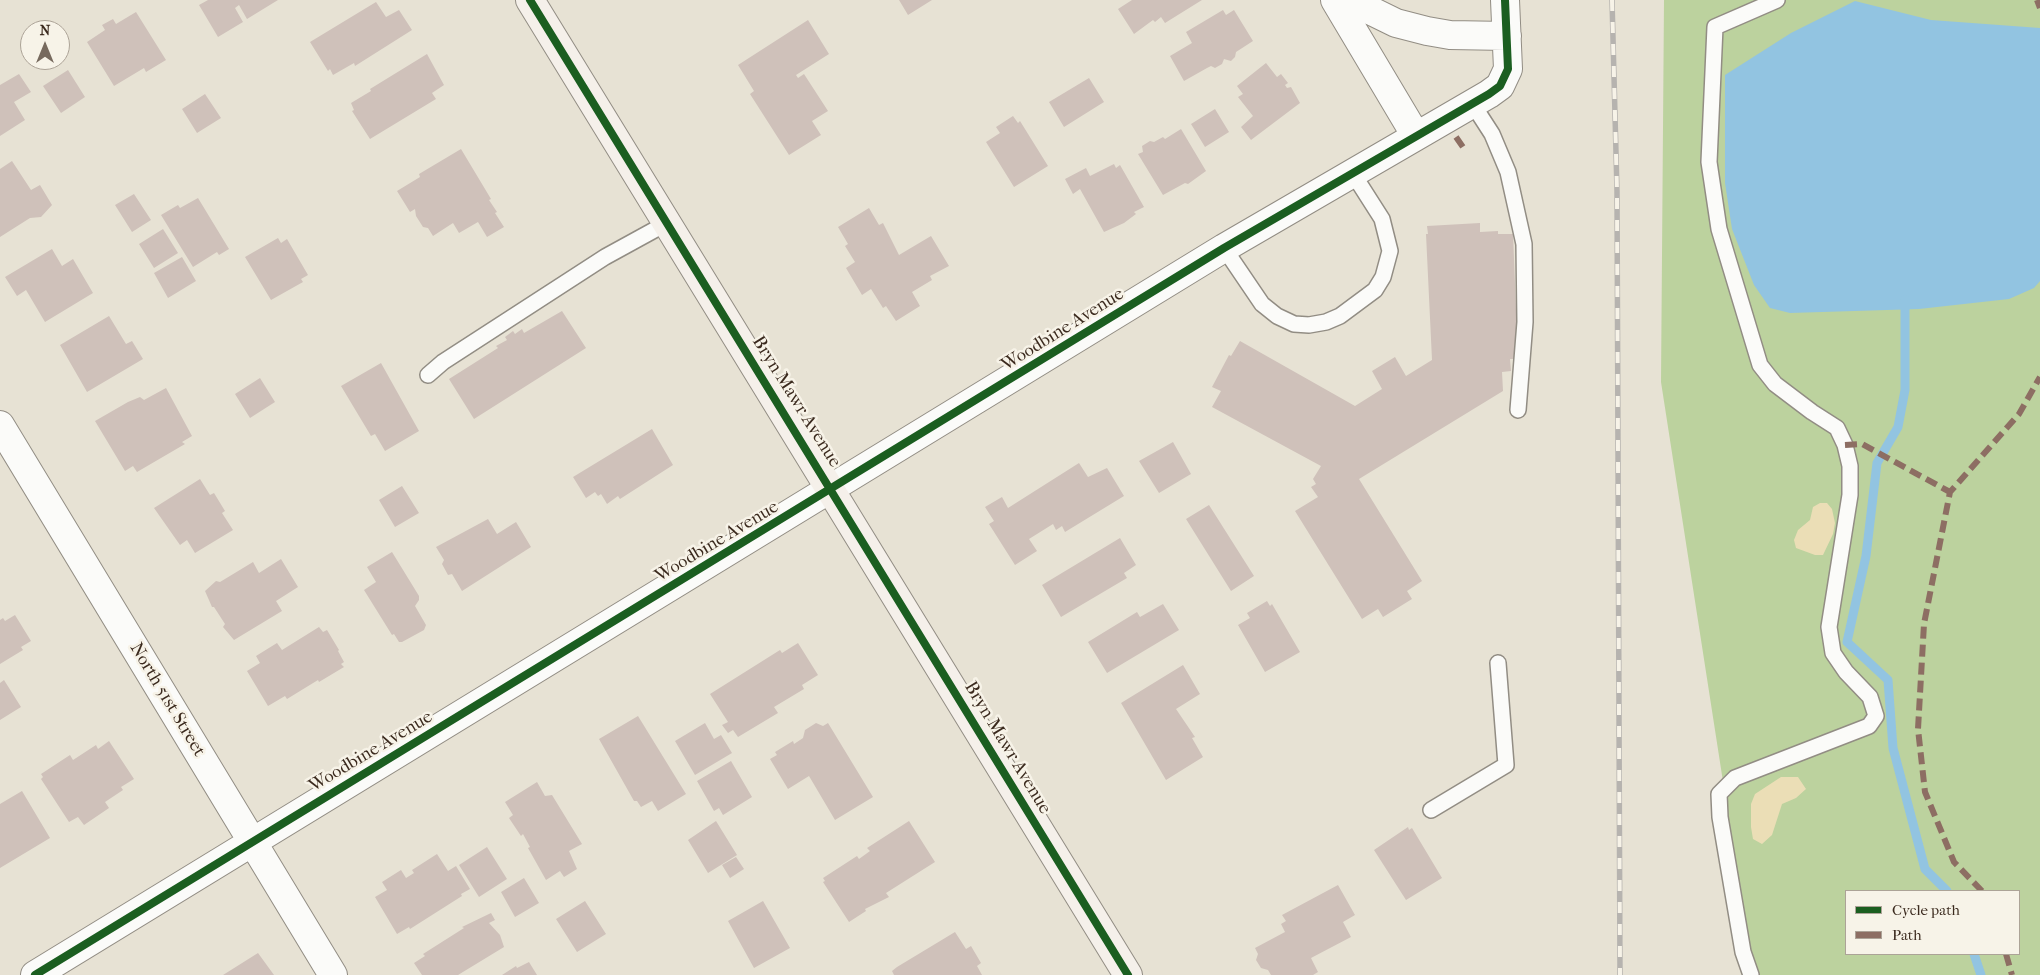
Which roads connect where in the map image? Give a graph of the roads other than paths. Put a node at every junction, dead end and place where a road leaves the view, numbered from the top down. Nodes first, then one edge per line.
1 (530, 0) edge
2 (1335, 0) edge
3 (1349, 0) edge
4 (1505, 0) edge
5 (1776, 0) edge
6 (1507, 36) junction
7 (1472, 104) junction
8 (1416, 136) junction
9 (1352, 172) junction
10 (668, 223) junction
11 (1224, 248) junction
12 (428, 375) dead end
13 (1518, 410) dead end
14 (0, 427) edge
15 (832, 490) junction
16 (1498, 663) dead end
17 (1431, 810) dead end
18 (253, 842) junction
19 (35, 975) edge
20 (333, 975) edge
21 (1128, 975) edge
22 (1751, 975) edge

1 - 10 street, Bryn Mawr Avenue
2 - 8 street
3 - 6 street
4 - 6 street, Woodbine Avenue
5 - 22 lane
6 - 7 street, Woodbine Avenue
7 - 8 street, Woodbine Avenue
7 - 13 lane
8 - 9 street, Woodbine Avenue
9 - 11 street, Woodbine Avenue
9 - 11 lane
10 - 12 lane
10 - 15 street, Bryn Mawr Avenue
11 - 15 street, Woodbine Avenue
14 - 18 street, North 51st Street
15 - 18 street, Woodbine Avenue
15 - 21 street, Bryn Mawr Avenue
16 - 17 lane
18 - 19 street, Woodbine Avenue
18 - 20 street, North 51st Street

